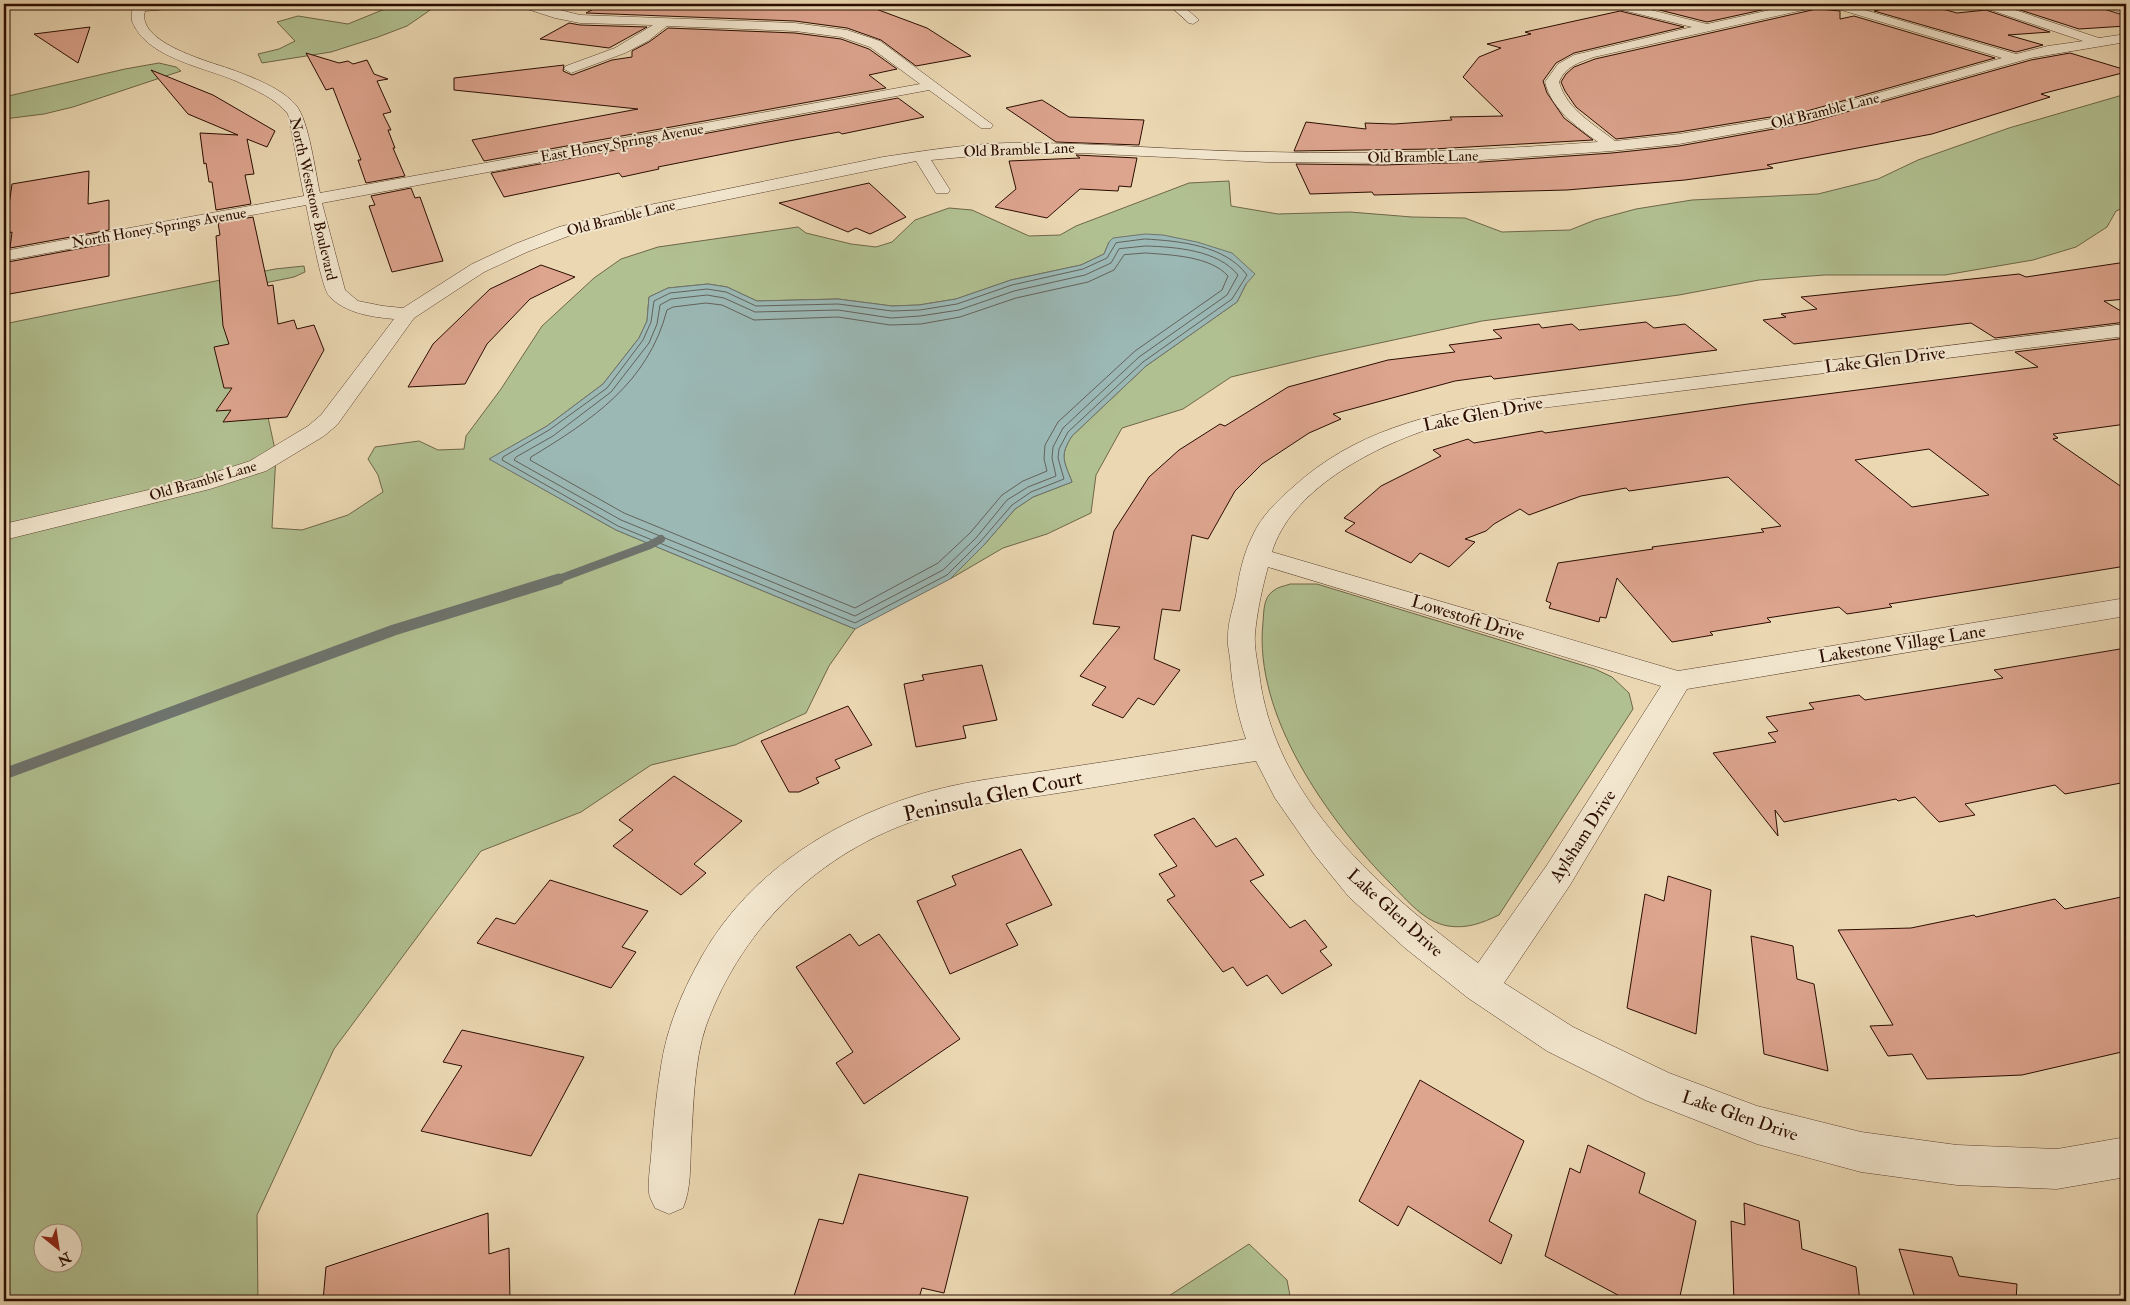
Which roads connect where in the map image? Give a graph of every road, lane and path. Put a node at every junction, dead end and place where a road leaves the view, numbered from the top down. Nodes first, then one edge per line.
1 (180, 4) edge
2 (525, 4) edge
3 (1174, 4) edge
4 (1614, 4) edge
5 (1812, 4) edge
6 (1824, 4) edge
7 (1986, 4) edge
8 (2109, 4) edge
9 (139, 6) edge
10 (2126, 10) edge
11 (1193, 20) dead end
12 (663, 23) junction
13 (1706, 27) junction
14 (2126, 38) edge
15 (2100, 42) junction
16 (2126, 51) edge
17 (2015, 58) junction
18 (572, 69) dead end
19 (930, 86) junction
20 (986, 125) dead end
21 (1612, 146) junction
22 (921, 156) junction
23 (942, 190) dead end
24 (314, 199) junction
25 (4, 256) edge
26 (407, 314) junction
27 (2126, 330) edge
28 (4, 532) edge
29 (1257, 556) junction
30 (2126, 607) edge
31 (1678, 682) junction
32 (1264, 748) junction
33 (1480, 986) junction
34 (2126, 1158) edge
35 (669, 1194) dead end

1 - 9 street
2 - 12 street
3 - 11 street
4 - 13 street
5 - 13 street
6 - 17 street
7 - 15 street
8 - 10 street
9 - 24 street, North Weststone Boulevard
12 - 18 street
12 - 19 street
13 - 21 street
14 - 15 street, Old Bramble Lane
15 - 16 street
15 - 17 street, Old Bramble Lane
17 - 21 street, Old Bramble Lane
19 - 20 street
19 - 24 street, East Honey Springs Avenue
21 - 22 street, Old Bramble Lane
22 - 23 street
22 - 26 street, Old Bramble Lane
24 - 25 street, North Honey Springs Avenue
24 - 26 street, North Weststone Boulevard
26 - 28 street, Old Bramble Lane
27 - 29 street, Lake Glen Drive
29 - 31 street, Lowestoft Drive
29 - 32 street, Lake Glen Drive
30 - 31 street, Lakestone Village Lane
31 - 33 street, Aylsham Drive
32 - 33 street, Lake Glen Drive
32 - 35 street, Peninsula Glen Court
33 - 34 street, Lake Glen Drive

